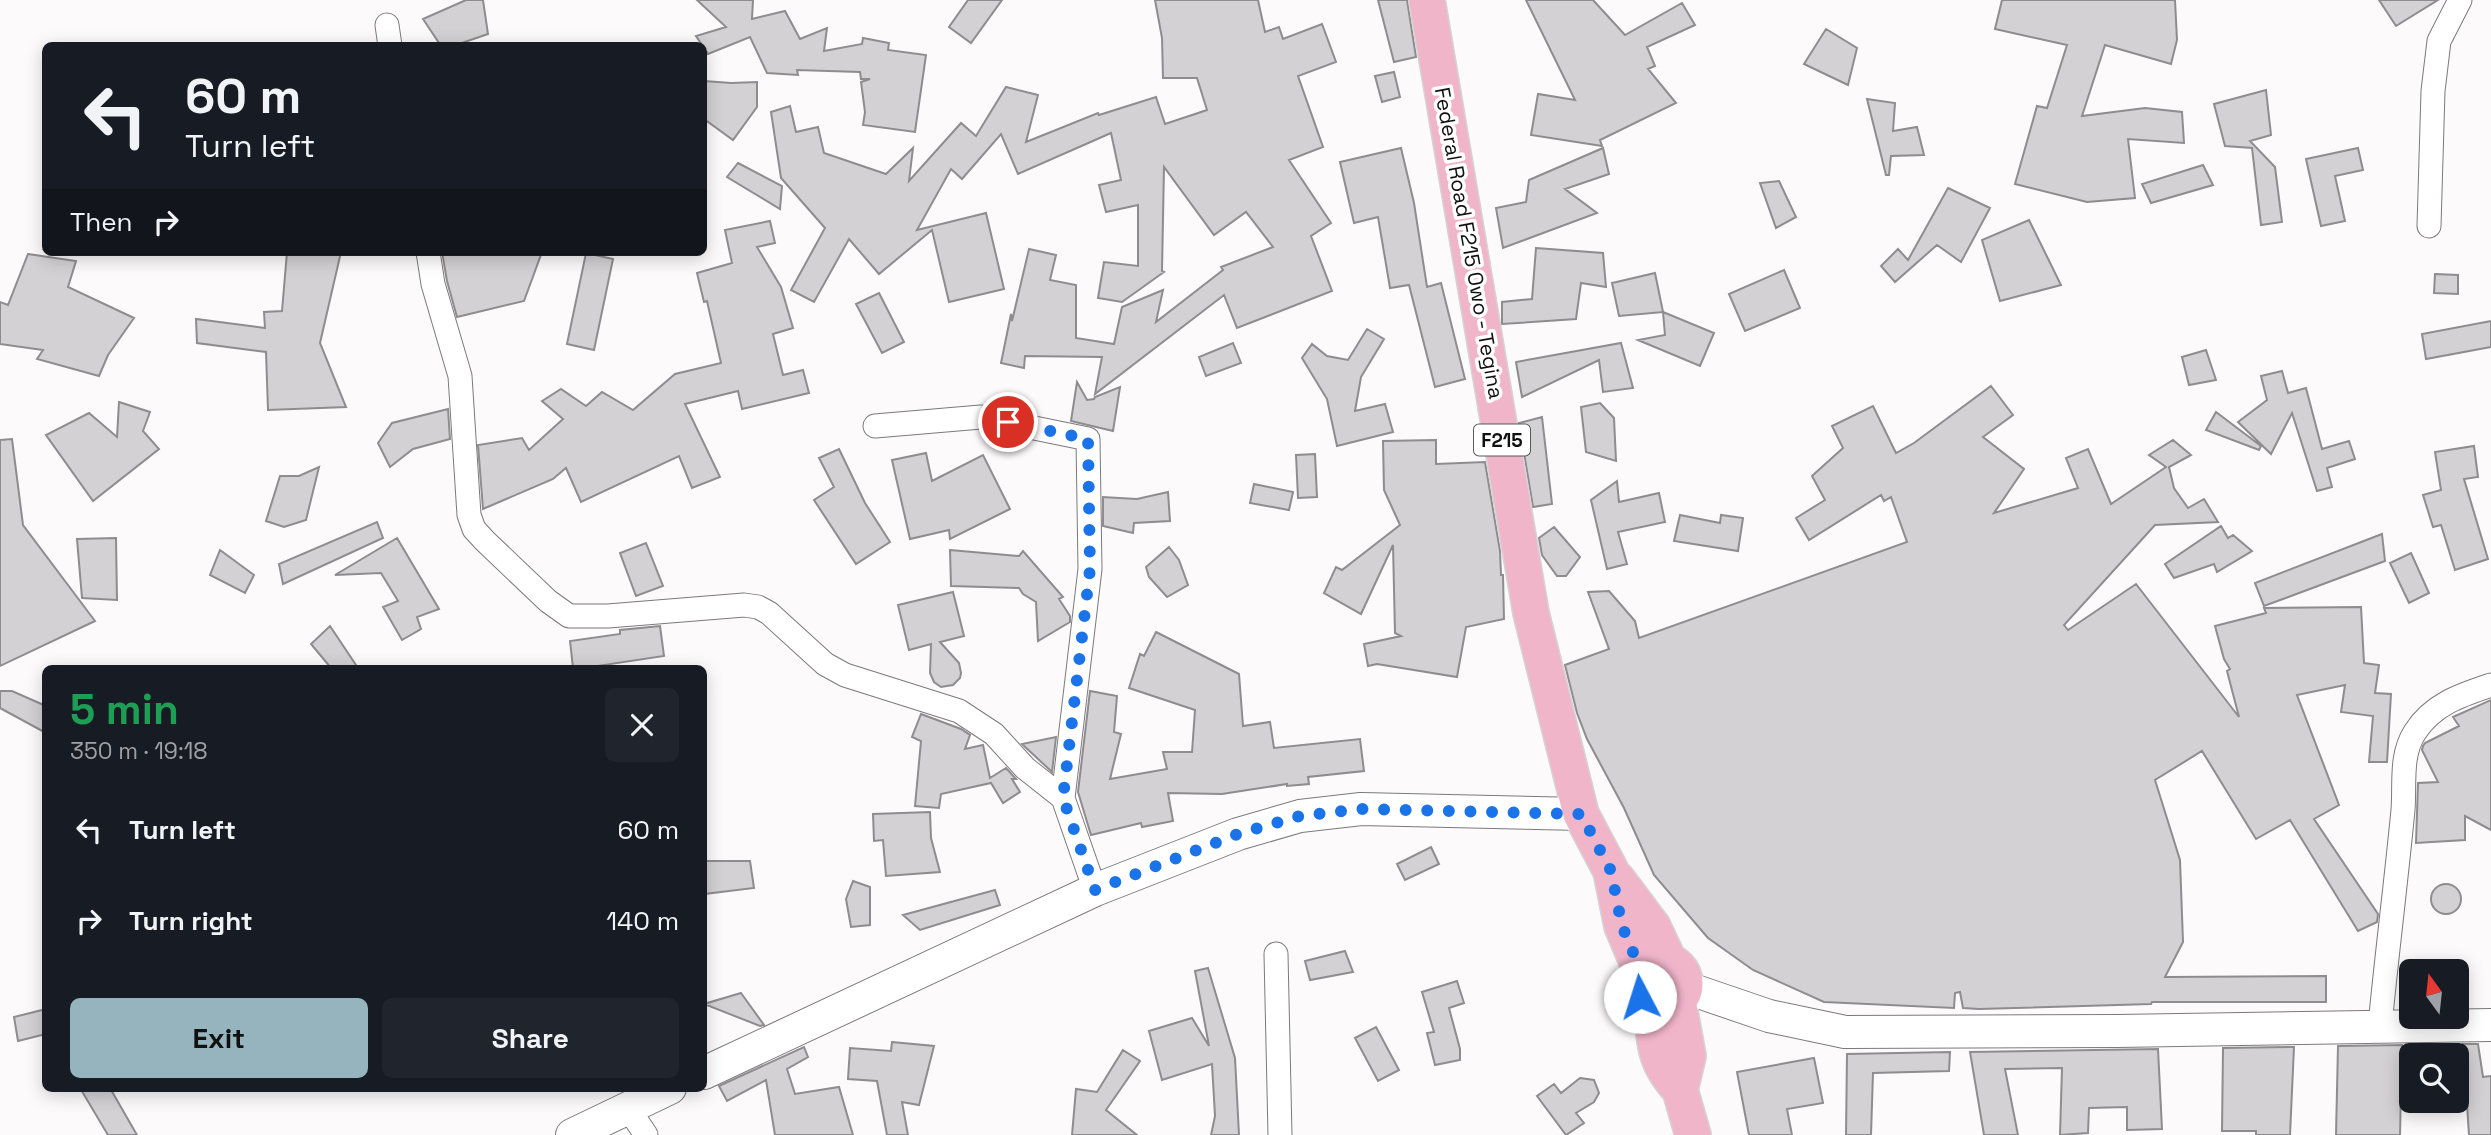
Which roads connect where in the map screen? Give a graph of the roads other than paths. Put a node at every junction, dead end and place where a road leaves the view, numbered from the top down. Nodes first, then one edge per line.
1 (1427, 0) edge
2 (2460, 0) edge
3 (2429, 226) dead end
4 (429, 256) edge
5 (875, 426) dead end
6 (2491, 685) edge
7 (1063, 798) junction
8 (1581, 814) junction
9 (1095, 890) junction
10 (1276, 954) dead end
11 (1665, 985) junction
12 (2380, 1025) junction
13 (2491, 1025) edge
14 (707, 1072) edge
15 (662, 1092) edge
16 (628, 1108) junction
17 (572, 1135) edge
18 (646, 1135) edge
19 (1280, 1135) edge
20 (1693, 1135) edge

1 - 8 main road, Federal Road F215 Owo - Tegina / F215
2 - 3 street
4 - 7 street
5 - 7 street
6 - 12 street
7 - 9 street
8 - 9 main road
8 - 11 main road, Federal Road F215 Owo - Tegina / F215
9 - 14 main road
10 - 19 street
11 - 12 main road
11 - 20 main road, F215
12 - 13 main road
15 - 16 main road
16 - 17 main road
16 - 18 street

